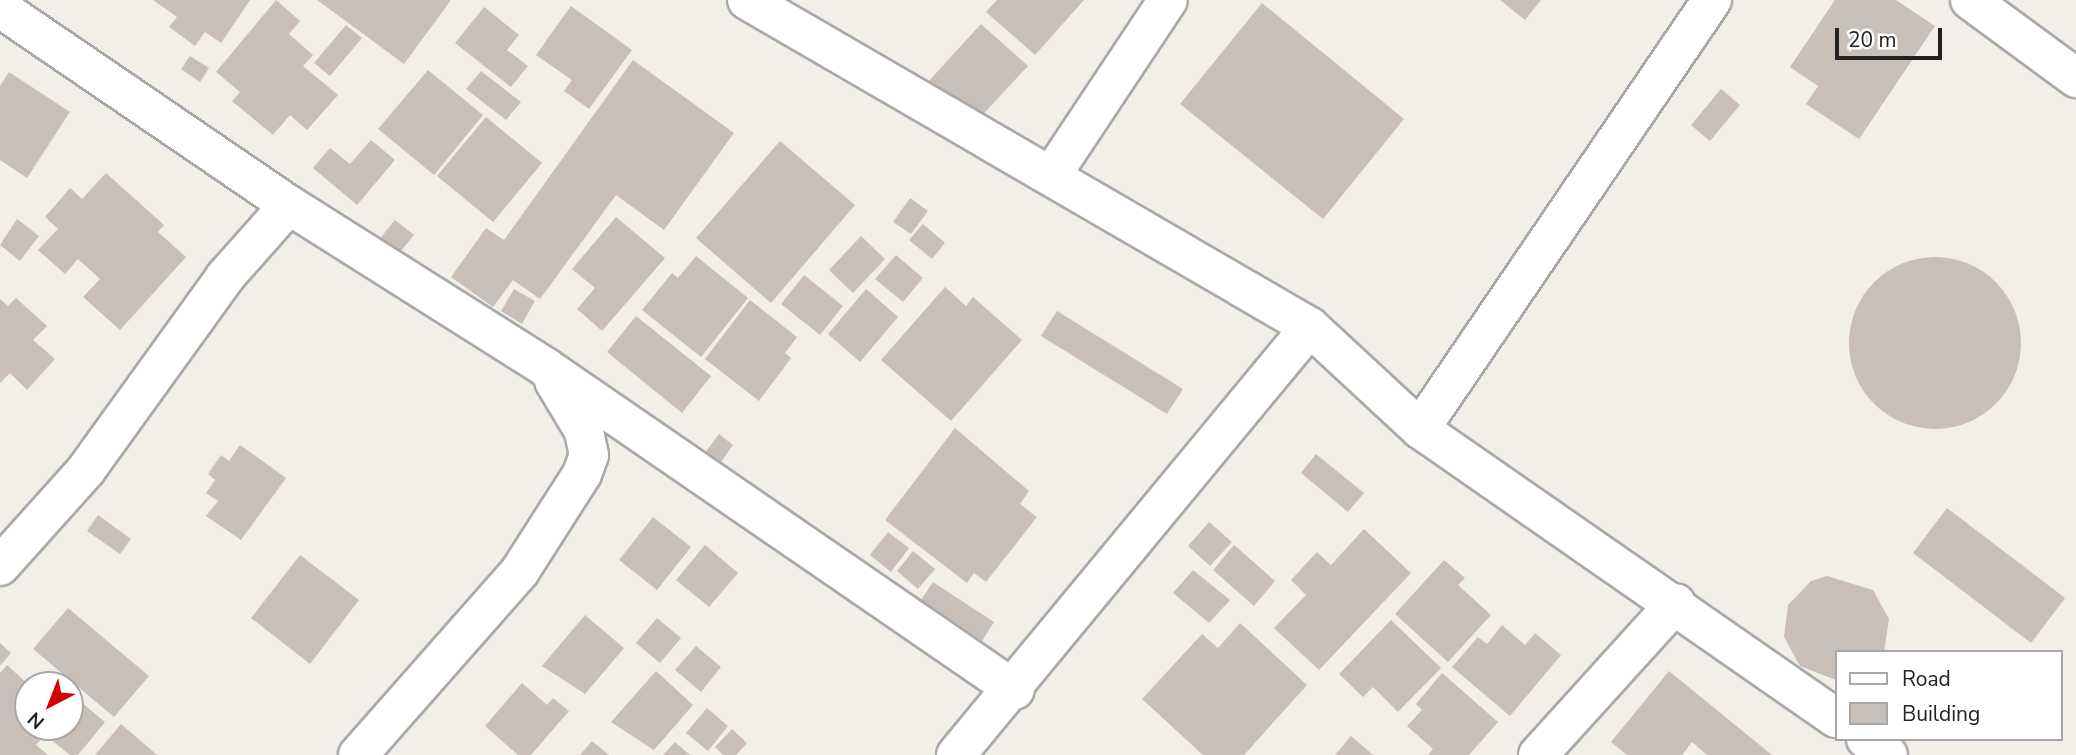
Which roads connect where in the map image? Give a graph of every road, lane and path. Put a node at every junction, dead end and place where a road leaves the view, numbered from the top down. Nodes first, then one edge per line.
1 (747, 0) edge
2 (1168, 0) edge
3 (1712, 0) edge
4 (1970, 0) edge
5 (0, 8) edge
6 (2076, 78) edge
7 (1051, 176) junction
8 (289, 205) junction
9 (1310, 327) junction
10 (545, 367) junction
11 (1420, 429) junction
12 (0, 566) edge
13 (1676, 603) junction
14 (1015, 690) junction
15 (1834, 717) edge
16 (1869, 741) edge
17 (358, 755) edge
18 (956, 755) edge
19 (1538, 755) edge
20 (1888, 755) edge

1 - 7 street
2 - 7 street
3 - 11 street
4 - 6 street
5 - 8 street
7 - 9 street
8 - 10 street
8 - 12 street
9 - 11 street
9 - 14 street
10 - 14 street
10 - 17 street
11 - 13 street
13 - 15 street
13 - 19 street
14 - 18 street
16 - 20 street

